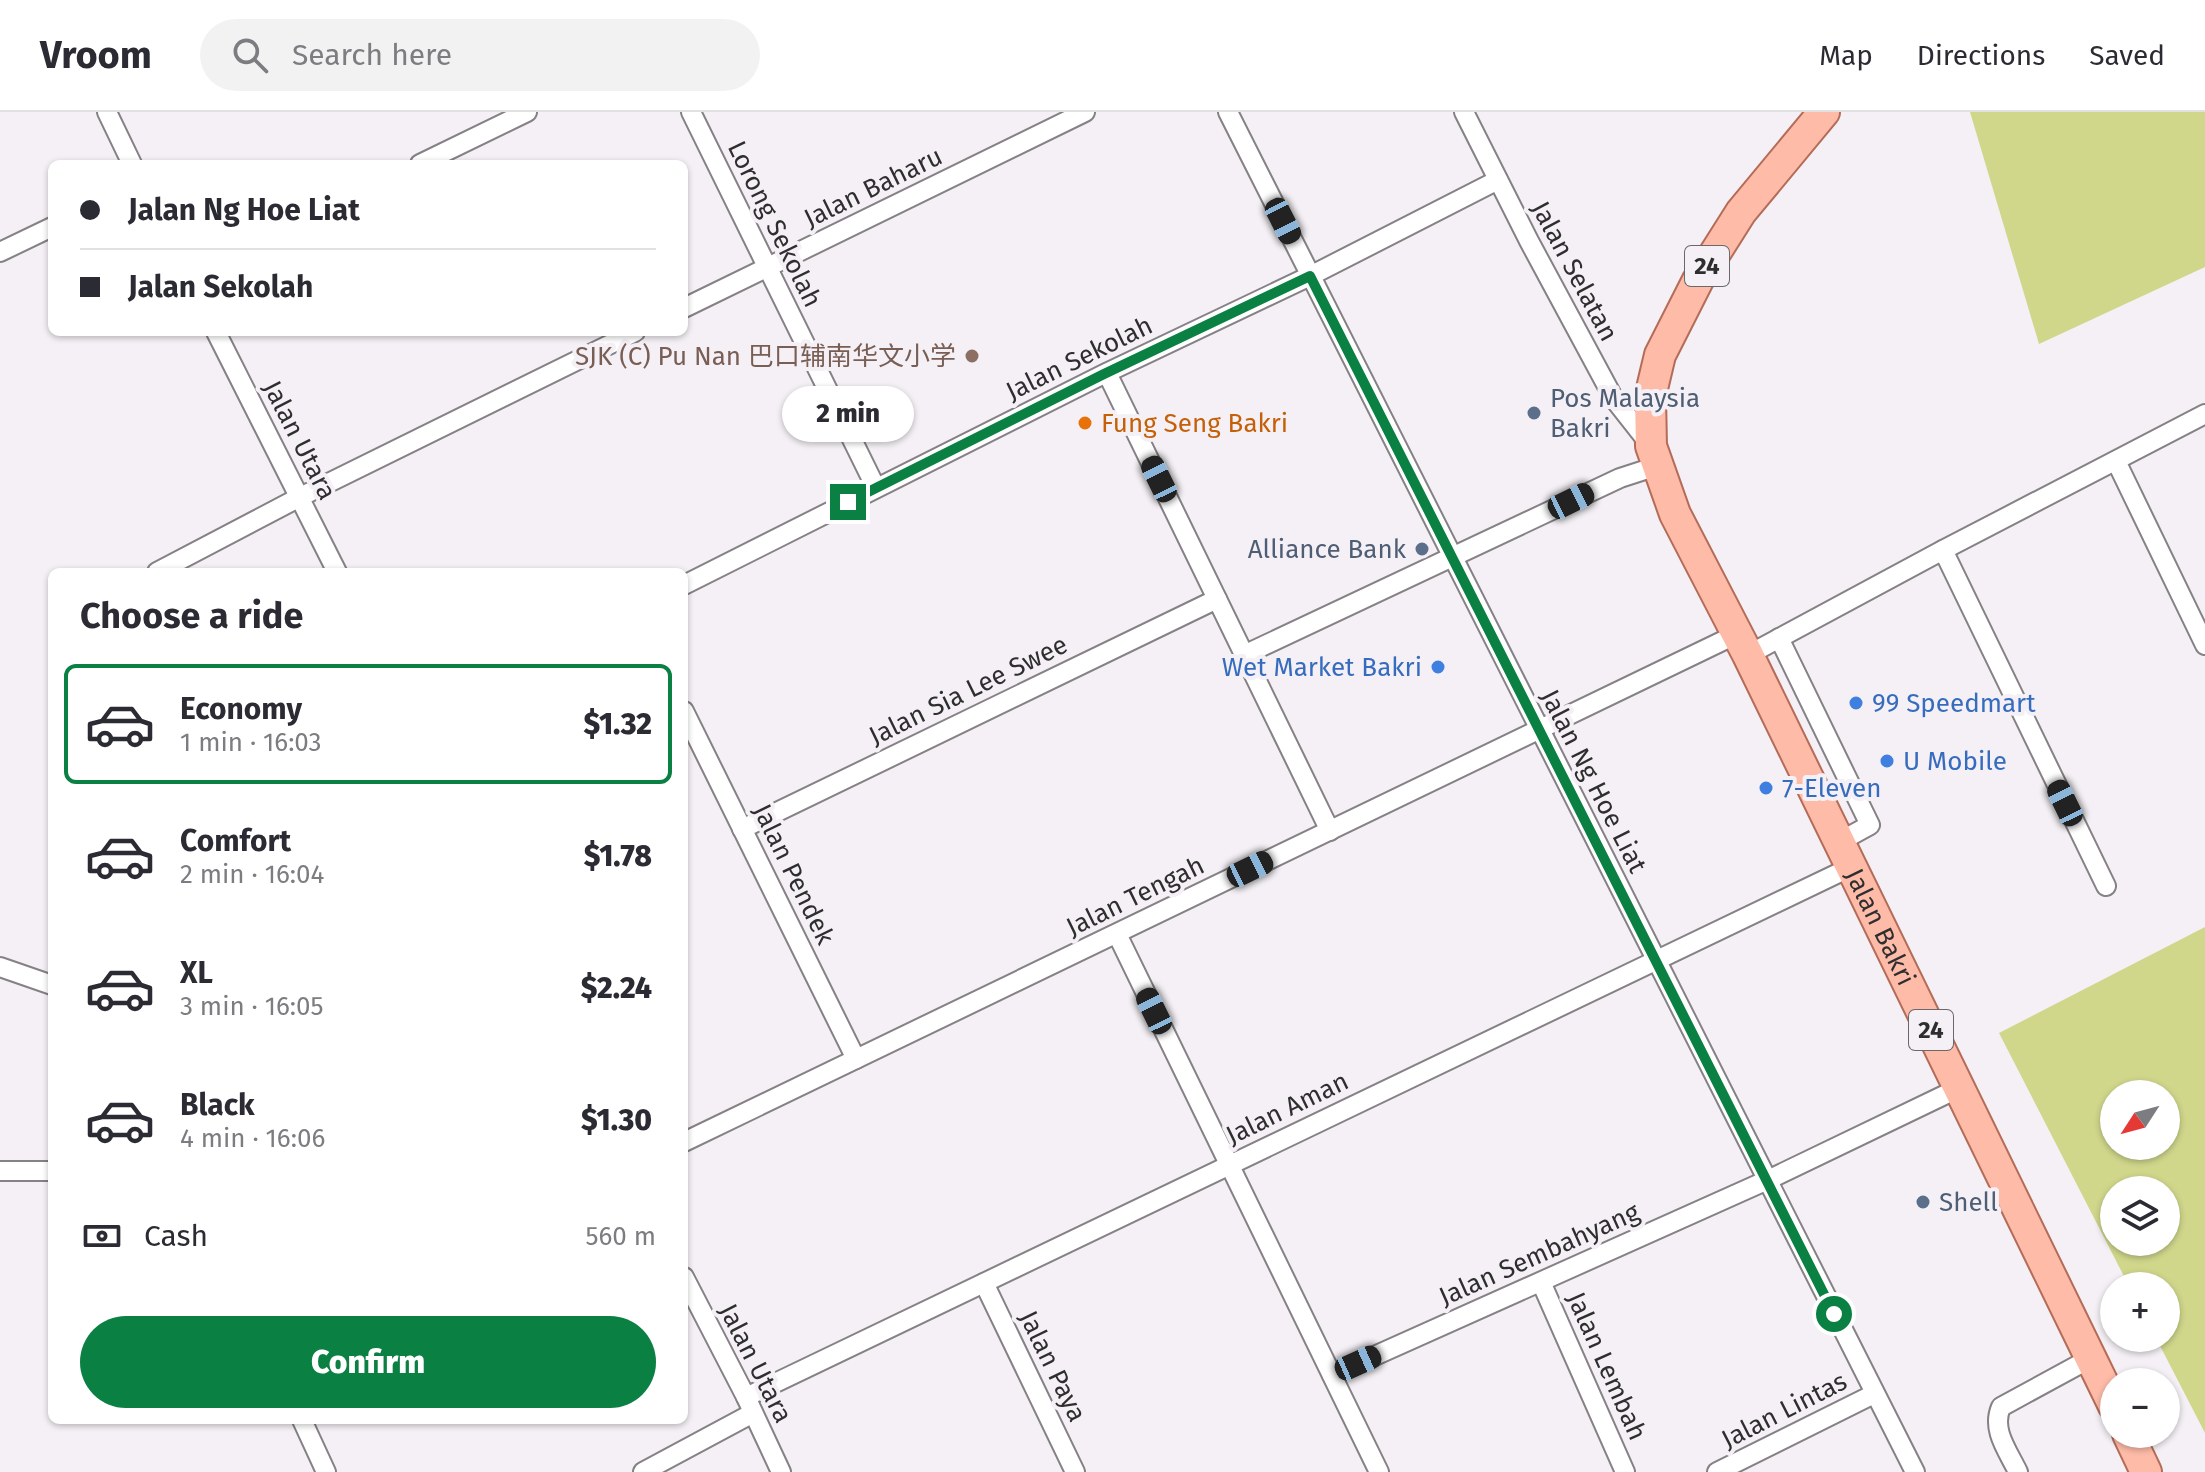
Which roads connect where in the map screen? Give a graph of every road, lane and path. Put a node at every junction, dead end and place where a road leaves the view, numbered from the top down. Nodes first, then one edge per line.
1 (107, 112) edge
2 (527, 112) edge
3 (691, 112) edge
4 (1085, 112) edge
5 (1228, 112) edge
6 (1464, 112) edge
7 (1824, 112) edge
8 (130, 160) edge
9 (428, 160) edge
10 (1498, 180) junction
11 (48, 229) edge
12 (0, 252) edge
13 (767, 267) junction
14 (1310, 276) junction
15 (688, 306) edge
16 (218, 336) edge
17 (627, 336) edge
18 (1107, 373) junction
19 (2205, 414) edge
20 (2116, 461) junction
21 (1641, 465) junction
22 (876, 488) junction
23 (300, 497) junction
24 (1943, 550) junction
25 (1452, 557) junction
26 (189, 564) edge
27 (335, 568) edge
28 (688, 583) edge
29 (1217, 599) junction
30 (1779, 638) junction
31 (2203, 638) edge
32 (1743, 644) junction
33 (1244, 655) junction
34 (688, 719) edge
35 (1539, 730) junction
36 (742, 829) junction
37 (1330, 831) junction
38 (1845, 854) junction
39 (2106, 886) dead end
40 (1117, 934) junction
41 (1656, 961) junction
42 (0, 967) edge
43 (48, 984) edge
44 (856, 1059) junction
45 (1959, 1088) junction
46 (688, 1140) edge
47 (1230, 1165) junction
48 (0, 1171) edge
49 (48, 1171) edge
50 (1775, 1177) junction
51 (1541, 1282) junction
52 (984, 1283) junction
53 (688, 1287) edge
54 (2091, 1358) junction
55 (1332, 1375) junction
56 (2100, 1377) edge
57 (1874, 1394) junction
58 (741, 1414) junction
59 (304, 1424) edge
60 (2135, 1448) edge
61 (326, 1472) edge
62 (643, 1472) edge
63 (781, 1472) edge
64 (1075, 1472) edge
65 (1379, 1472) edge
66 (1625, 1472) edge
67 (1717, 1472) edge
68 (1915, 1472) edge
69 (2018, 1472) edge
70 (2146, 1472) edge

1 - 8 street
2 - 9 street
3 - 13 street, Lorong Sekolah
4 - 13 street, Jalan Baharu
5 - 14 street, Jalan Ng Hoe Liat
6 - 10 street, Jalan Selatan
7 - 21 main road, 24
10 - 14 street, Jalan Sekolah
10 - 21 street, Jalan Selatan
11 - 12 street
13 - 15 street, Jalan Baharu
13 - 22 street, Lorong Sekolah
14 - 18 street, Jalan Sekolah
14 - 25 street, Jalan Ng Hoe Liat
16 - 23 street, Jalan Utara
17 - 23 street
18 - 22 street, Jalan Sekolah
18 - 29 street
19 - 20 street, Jalan Tengah
20 - 24 street, Jalan Tengah
20 - 31 street
21 - 25 street
21 - 32 main road, Jalan Bakri / 24
22 - 28 street, Jalan Sekolah
23 - 26 street
23 - 27 street, Jalan Utara
24 - 30 street, Jalan Tengah
24 - 39 street
25 - 33 street
25 - 35 street, Jalan Ng Hoe Liat
29 - 33 street
29 - 36 street, Jalan Sia Lee Swee
30 - 32 street, Jalan Tengah
30 - 38 street, Jalan Aman
32 - 35 street, Jalan Tengah
32 - 38 main road, Jalan Bakri / 24
33 - 37 street
34 - 36 street, Jalan Pendek
35 - 37 street, Jalan Tengah
35 - 41 street, Jalan Ng Hoe Liat
36 - 44 street, Jalan Pendek
37 - 40 street, Jalan Tengah
38 - 41 street, Jalan Aman
38 - 45 main road, Jalan Bakri / 24
40 - 44 street, Jalan Tengah
40 - 47 street
41 - 47 street, Jalan Aman
41 - 50 street, Jalan Ng Hoe Liat
42 - 43 street
44 - 46 street, Jalan Tengah
45 - 50 street, Jalan Sembahyang
45 - 54 main road, Jalan Bakri / 24
47 - 52 street, Jalan Aman
47 - 55 street
48 - 49 street
50 - 51 street, Jalan Sembahyang
50 - 57 street, Jalan Ng Hoe Liat
51 - 55 street, Jalan Sembahyang
51 - 66 street, Jalan Lembah
52 - 58 street, Jalan Aman
52 - 64 street, Jalan Paya
53 - 58 street, Jalan Utara
54 - 56 main road, Jalan Bakri / 24
54 - 69 street
55 - 65 street
57 - 67 street, Jalan Lintas
57 - 68 street, Jalan Ng Hoe Liat
58 - 62 street, Jalan Aman
58 - 63 street, Jalan Utara
59 - 61 street
60 - 70 main road

